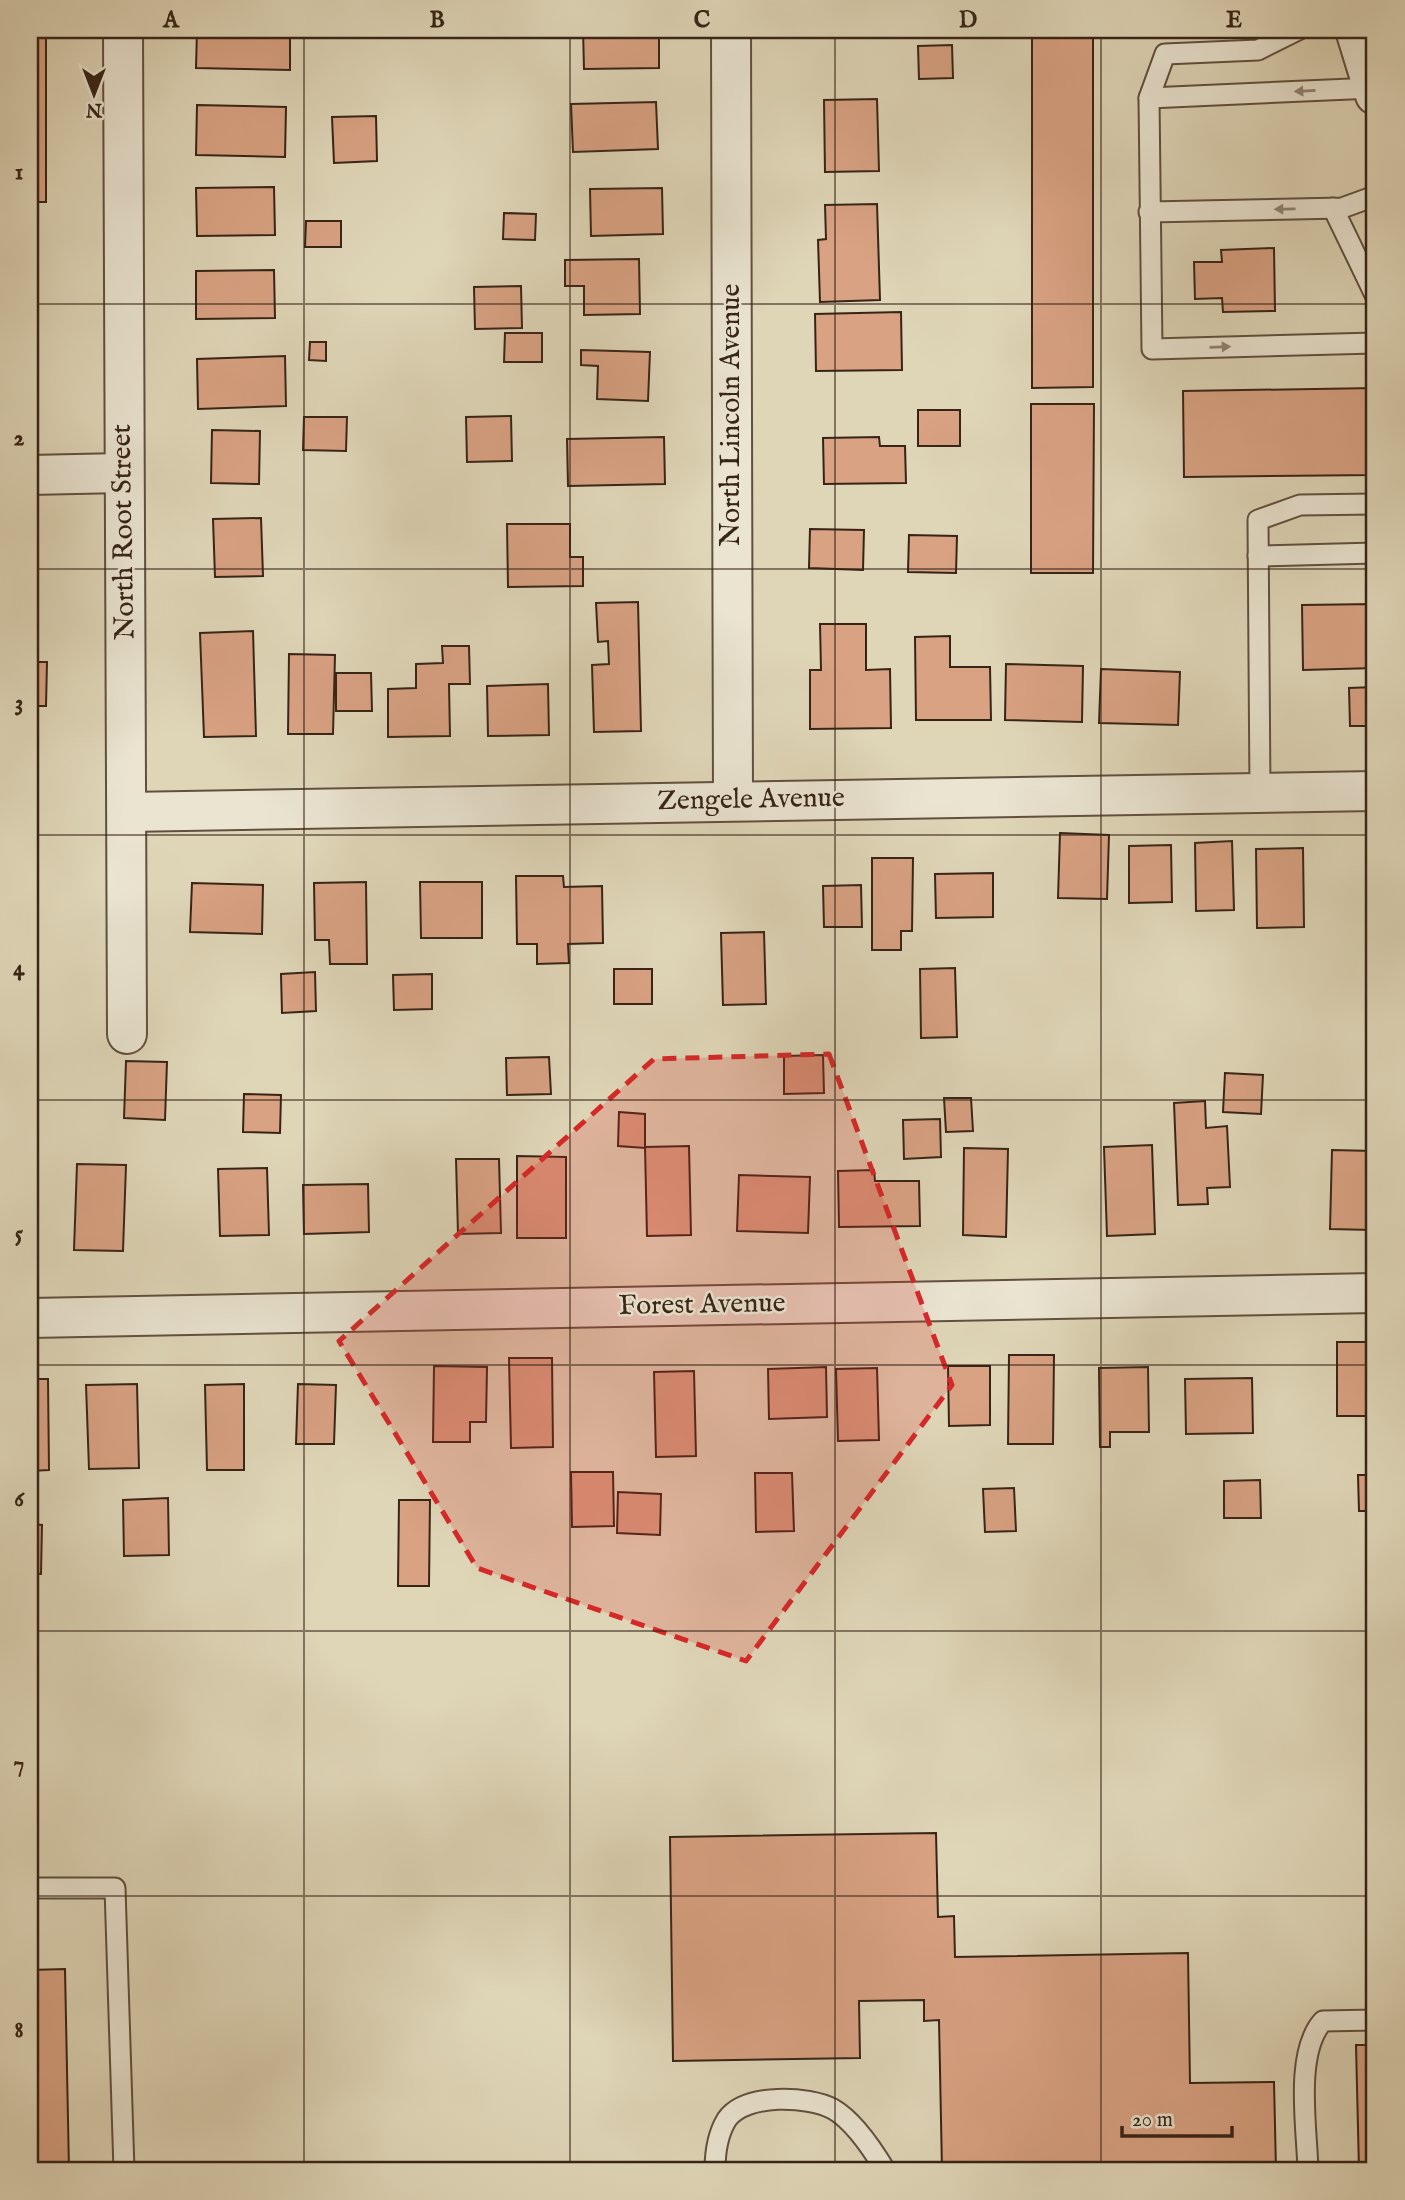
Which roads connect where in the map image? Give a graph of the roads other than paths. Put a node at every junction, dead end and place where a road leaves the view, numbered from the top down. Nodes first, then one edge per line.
1 (123, 30) edge
2 (731, 30) edge
3 (1298, 30) edge
4 (1355, 30) edge
5 (1374, 91) edge
6 (1149, 98) junction
7 (1375, 196) edge
8 (1333, 208) junction
9 (1149, 212) junction
10 (1375, 295) edge
11 (1375, 343) edge
12 (122, 473) junction
13 (30, 475) edge
14 (1375, 504) edge
15 (1375, 553) edge
16 (1258, 556) junction
17 (1375, 791) edge
18 (1260, 792) junction
19 (733, 800) junction
20 (127, 812) junction
21 (127, 1034) dead end
22 (1375, 1293) edge
23 (30, 1318) edge
24 (30, 1888) edge
25 (1375, 2020) edge
26 (124, 2170) edge
27 (715, 2170) edge
28 (885, 2170) edge
29 (1308, 2170) edge

1 - 12 street, North Root Street
2 - 19 street, North Lincoln Avenue
3 - 6 lane
4 - 5 street
5 -> 6 lane
6 - 9 lane
7 - 8 lane
8 -> 9 lane
8 - 10 lane
9 -> 11 lane
12 - 13 street
12 - 20 street, North Root Street
14 - 16 lane
15 - 16 lane
16 - 18 lane
17 - 18 street, Zengele Avenue
18 - 19 street, Zengele Avenue
19 - 20 street, Zengele Avenue
20 - 21 street, North Root Street
22 - 23 street, Forest Avenue
24 - 26 lane
25 - 29 lane
27 - 28 lane

